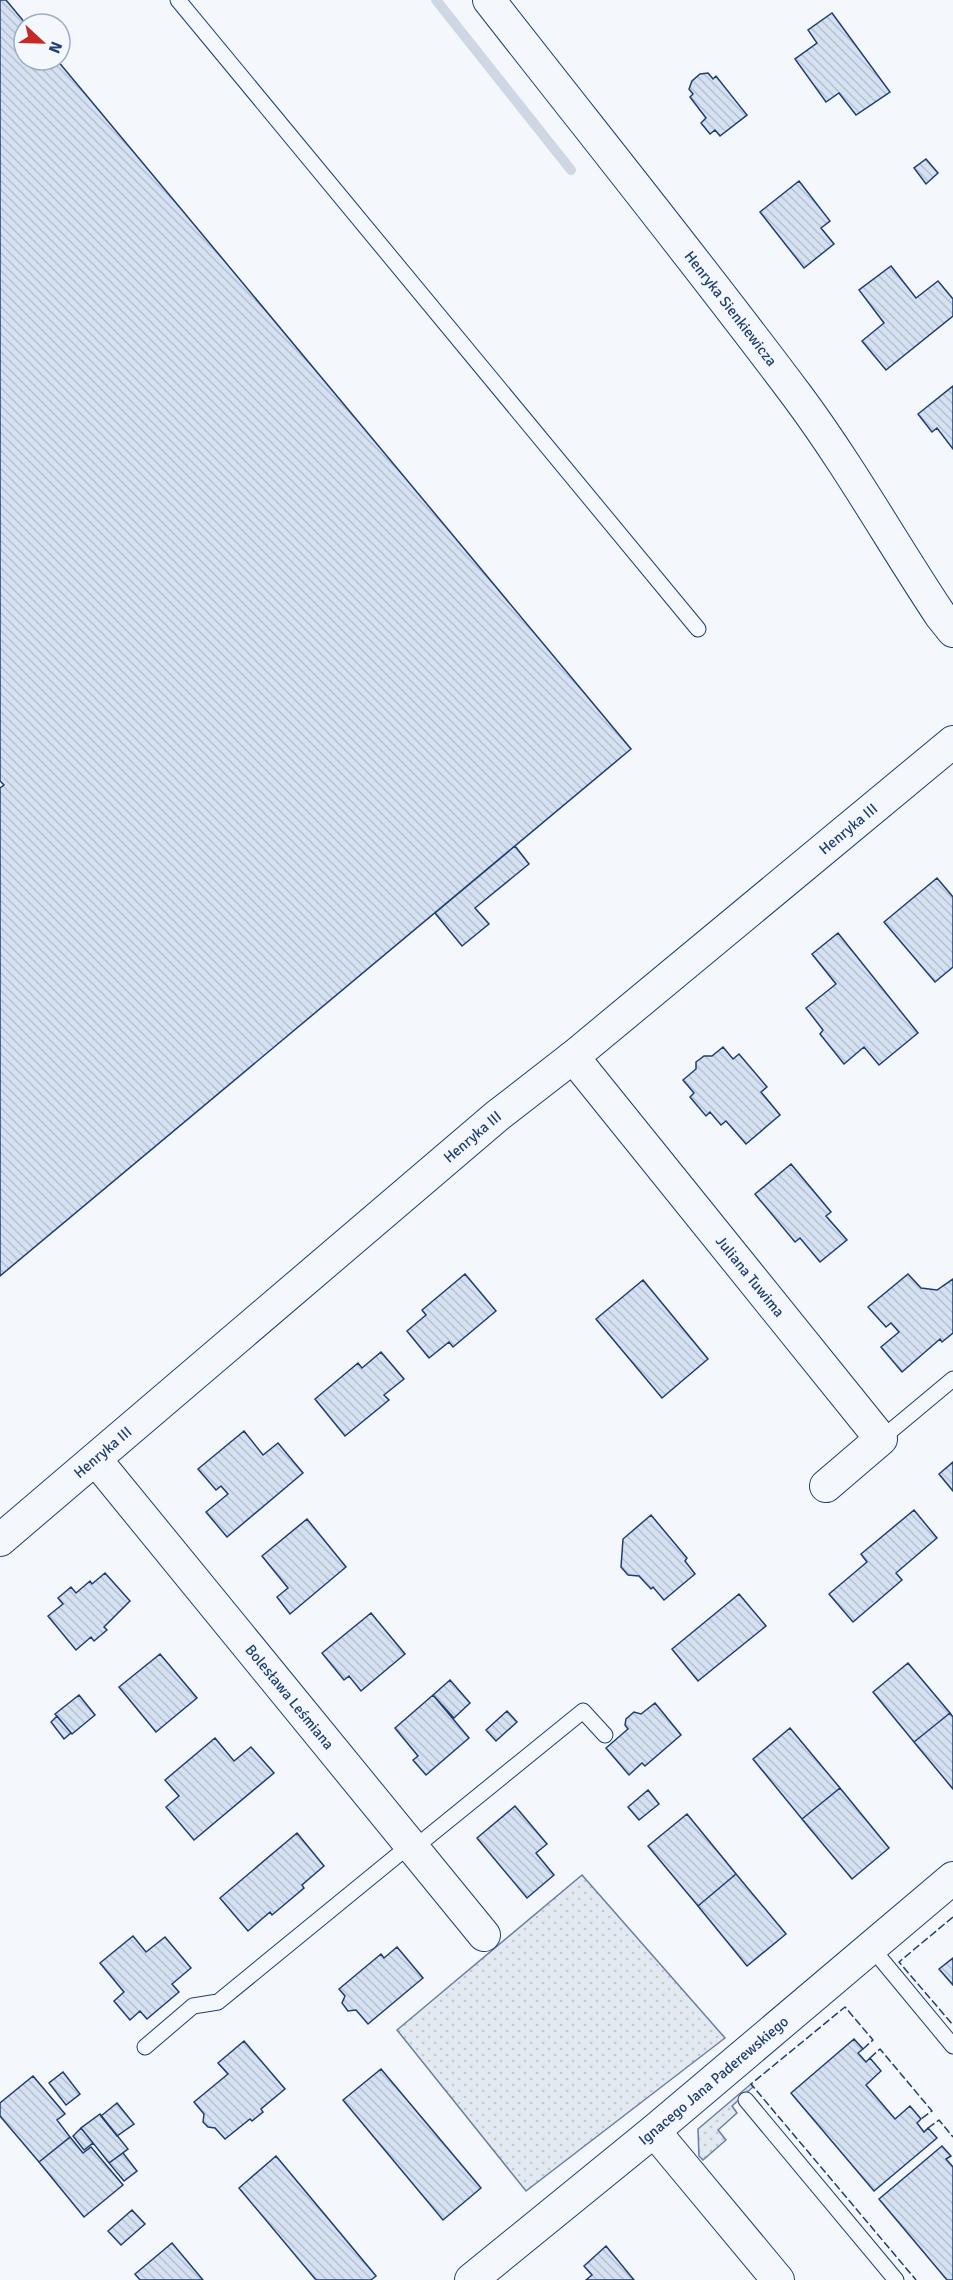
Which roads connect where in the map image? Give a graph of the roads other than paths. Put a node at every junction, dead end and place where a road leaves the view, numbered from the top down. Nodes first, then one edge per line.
1 (178, 0) edge
2 (489, 0) edge
3 (698, 629) dead end
4 (953, 631) edge
5 (953, 742) edge
6 (573, 1056) junction
7 (953, 1379) edge
8 (881, 1439) junction
9 (96, 1460) junction
10 (826, 1486) dead end
11 (0, 1540) edge
12 (604, 1735) dead end
13 (411, 1847) junction
14 (953, 1878) edge
15 (484, 1935) dead end
16 (871, 1947) junction
17 (953, 2046) edge
18 (145, 2047) dead end
19 (746, 2100) dead end
20 (654, 2131) junction
21 (471, 2280) edge
22 (778, 2280) edge
23 (896, 2280) edge

1 - 3 lane
2 - 4 street, Henryka Sienkiewicza
5 - 6 street, Henryka III
6 - 8 street, Juliana Tuwima
6 - 9 street, Henryka III
7 - 8 lane
8 - 10 street
9 - 11 street, Henryka III
9 - 13 street, Bolesława Leśmiana
12 - 13 lane
13 - 15 street, Bolesława Leśmiana
13 - 18 lane
14 - 16 street, Ignacego Jana Paderewskiego
16 - 17 lane
16 - 20 street, Ignacego Jana Paderewskiego
19 - 23 lane
20 - 21 street, Ignacego Jana Paderewskiego
20 - 22 street

